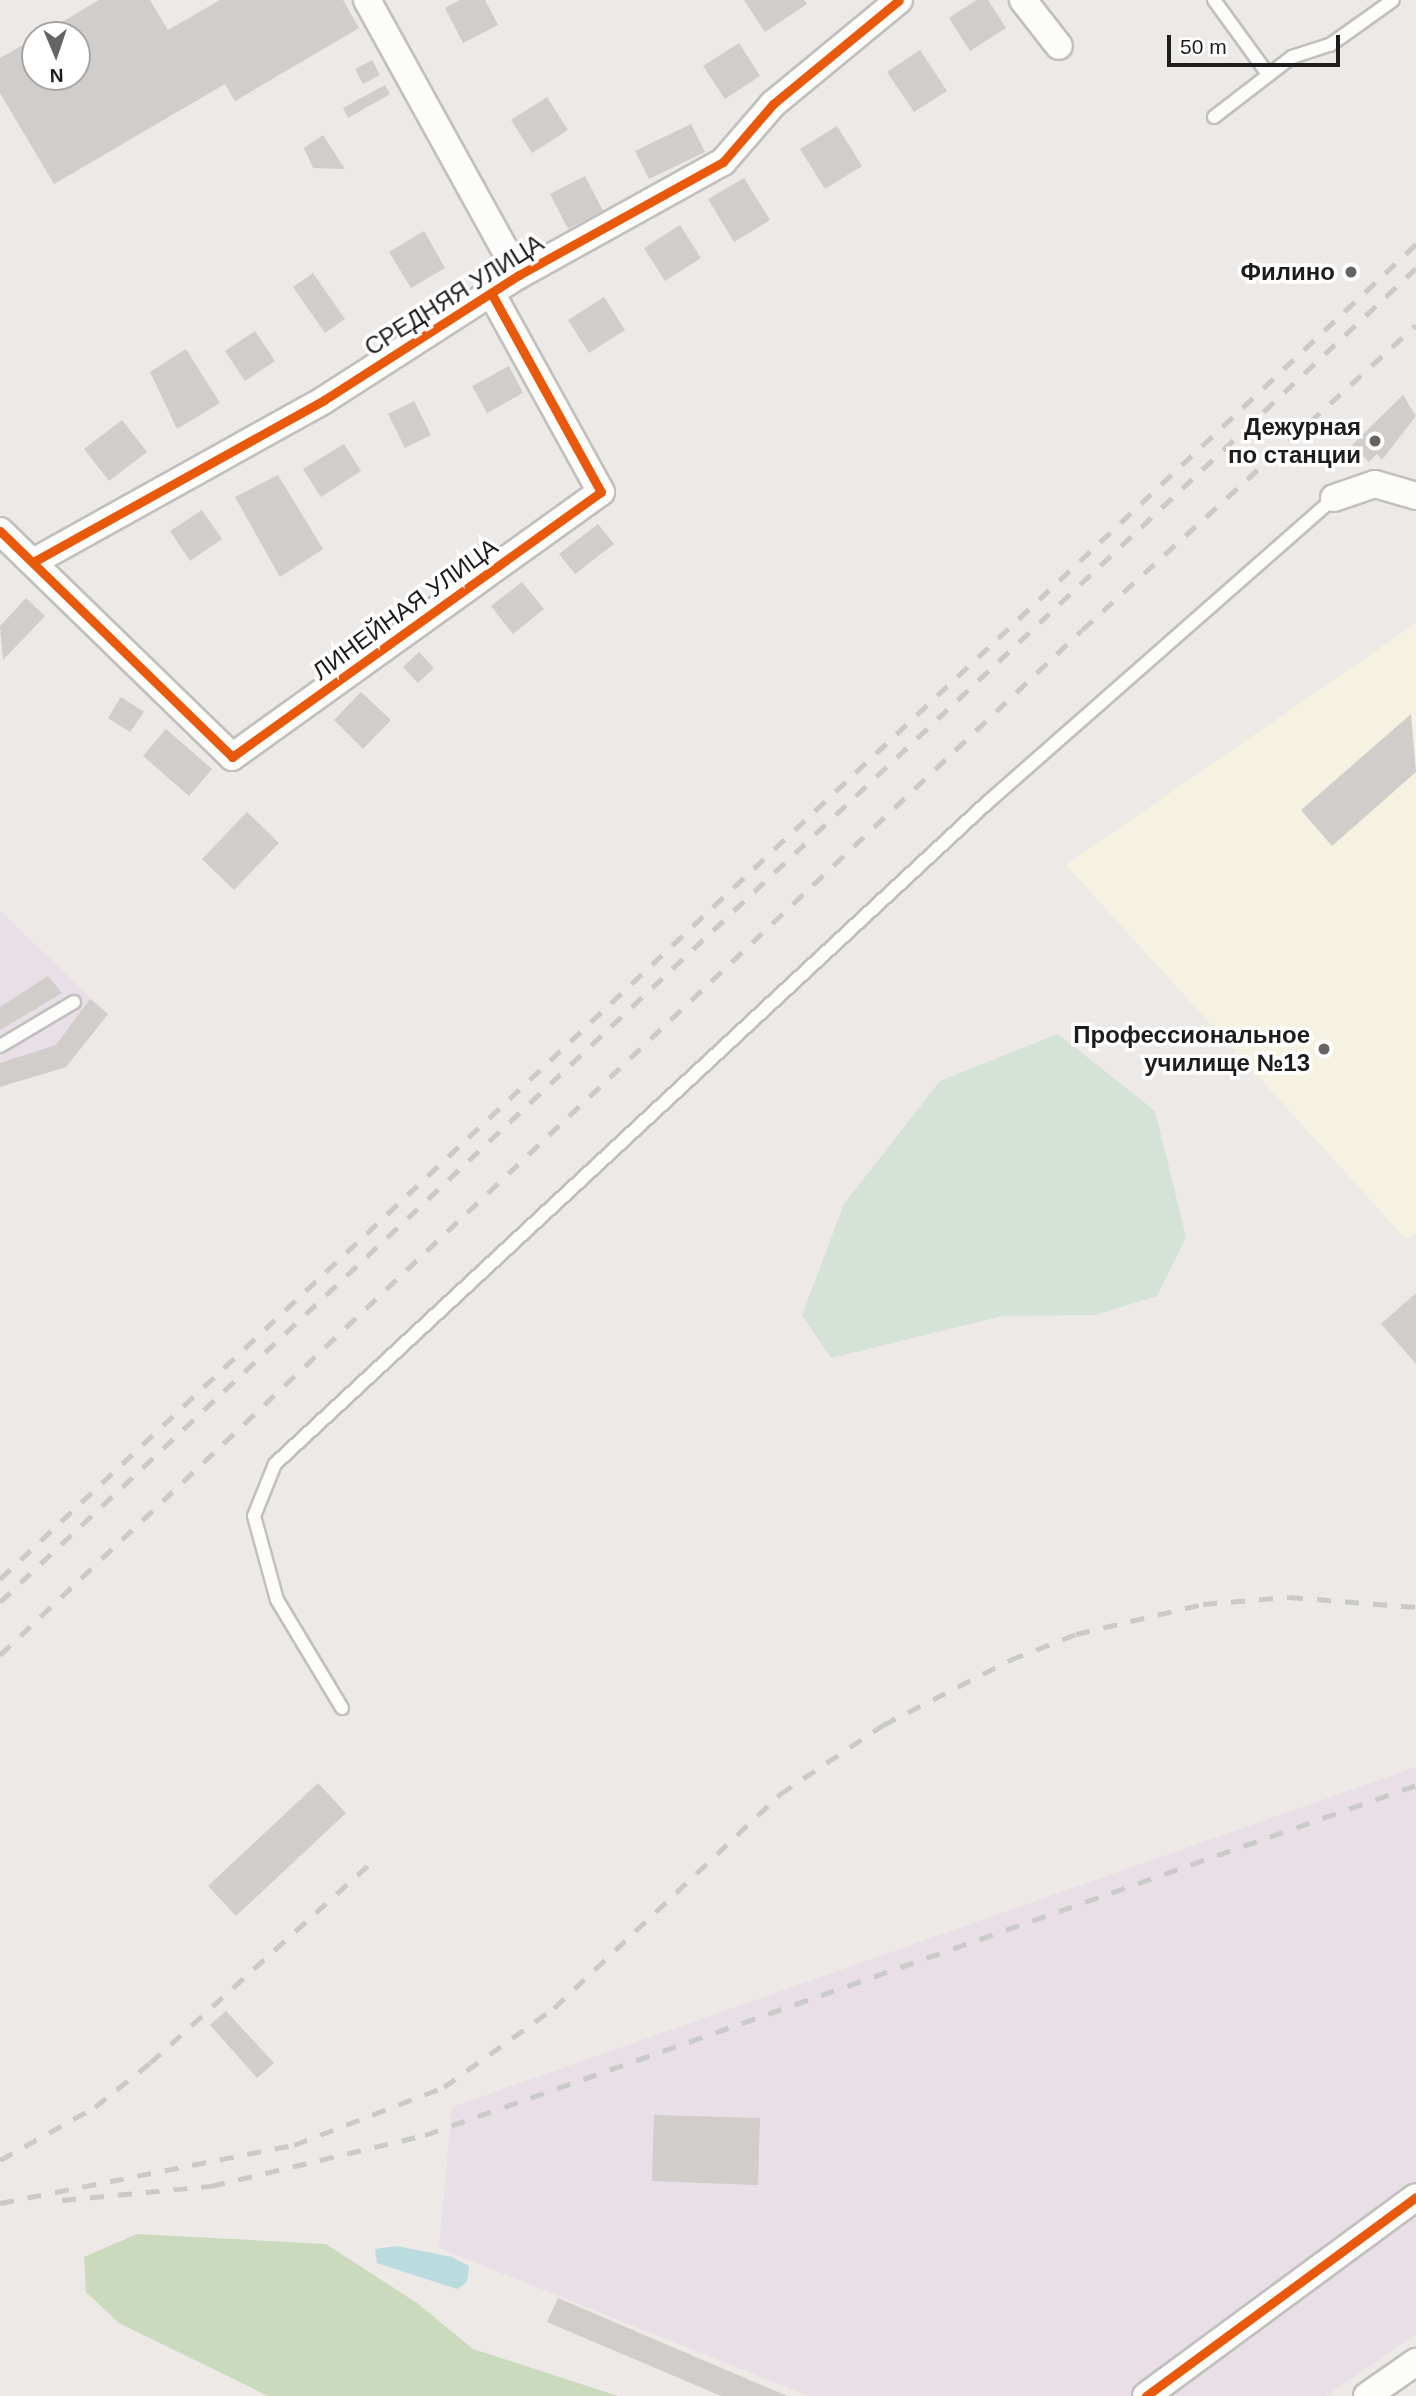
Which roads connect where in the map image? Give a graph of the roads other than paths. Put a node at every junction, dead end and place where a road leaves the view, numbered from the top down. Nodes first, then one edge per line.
1 (367, 0) edge
2 (899, 0) edge
3 (1023, 0) edge
4 (1214, 0) edge
5 (1394, 0) edge
6 (1059, 46) dead end
7 (1267, 73) junction
8 (1214, 117) dead end
9 (519, 275) junction
10 (491, 293) junction
11 (1416, 496) edge
12 (1335, 498) joint
13 (0, 531) edge
14 (35, 561) junction
15 (75, 1002) dead end
16 (0, 1046) edge
17 (342, 1708) dead end
18 (1416, 2197) edge
19 (1416, 2362) edge
20 (1146, 2396) edge
21 (1367, 2396) edge

1 - 9 street
2 - 9 street, СРЕДНЯЯ УЛИЦА
3 - 6 street
4 - 7 lane
5 - 7 lane
7 - 8 lane
9 - 10 street, СРЕДНЯЯ УЛИЦА
10 - 14 street, СРЕДНЯЯ УЛИЦА
10 - 14 street, ЛИНЕЙНАЯ УЛИЦА
11 - 12 street
12 - 17 lane
13 - 14 street
15 - 16 lane
18 - 20 street
19 - 21 street

